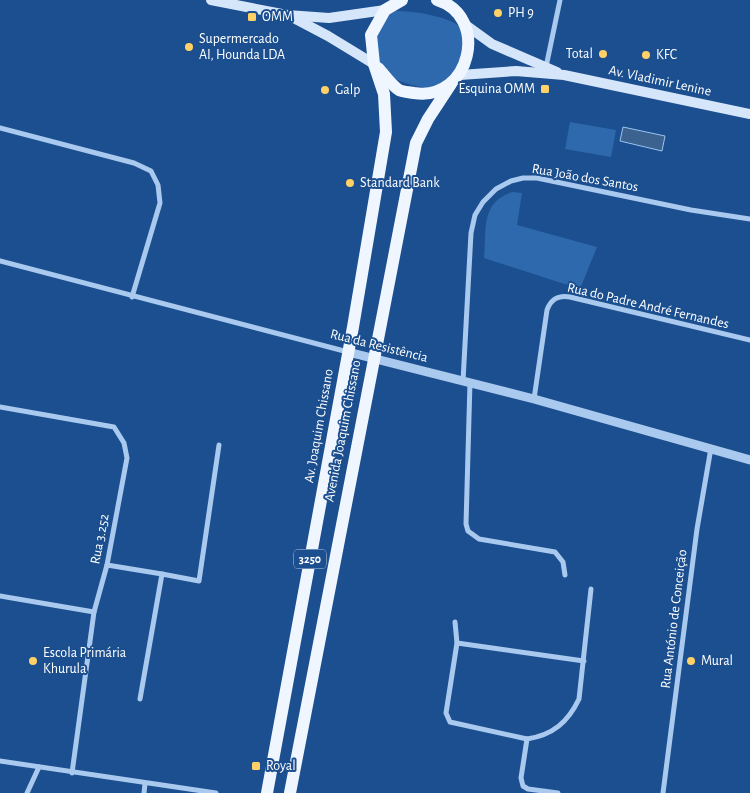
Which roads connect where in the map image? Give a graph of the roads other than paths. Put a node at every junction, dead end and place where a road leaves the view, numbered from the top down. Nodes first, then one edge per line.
1 (211, 0) edge
2 (437, 0) edge
3 (560, 0) edge
4 (239, 3) edge
5 (394, 4) edge
6 (458, 12) edge
7 (287, 14) junction
8 (374, 64) junction
9 (546, 71) junction
10 (460, 74) junction
11 (451, 84) junction
12 (750, 114) edge
13 (0, 128) edge
14 (750, 219) edge
15 (0, 262) edge
16 (132, 297) junction
17 (750, 340) edge
18 (348, 352) junction
19 (373, 358) junction
20 (466, 382) junction
21 (534, 399) junction
22 (0, 407) edge
23 (219, 445) dead end
24 (711, 448) junction
25 (750, 460) edge
26 (107, 565) junction
27 (162, 574) junction
28 (565, 575) dead end
29 (591, 589) dead end
30 (0, 596) edge
31 (94, 612) junction
32 (455, 622) dead end
33 (457, 643) junction
34 (584, 661) junction
35 (140, 699) dead end
36 (526, 739) junction
37 (0, 761) edge
38 (39, 767) junction
39 (72, 772) junction
40 (144, 784) junction
41 (26, 793) edge
42 (144, 793) edge
43 (216, 793) edge
44 (267, 793) edge
45 (290, 793) edge
46 (558, 793) edge
47 (663, 793) edge

1 - 4 main road
2 - 6 main road
3 - 9 street
4 - 7 main road
5 - 7 main road
5 - 8 main road, Av. Joaquim Chissano
6 - 9 main road, Av. Vladimir Lenine
6 - 10 main road
7 - 8 main road
8 - 11 main road
8 - 18 main road, Av. Joaquim Chissano / 3250
9 - 10 main road, Av. Vladimir Lenine
9 - 12 main road, Av. Vladimir Lenine
10 - 11 main road, Avenida Joaquim Chissano
11 - 19 main road, Avenida Joaquim Chissano
13 - 16 street
14 - 20 street, Rua João dos Santos
15 - 16 street, Rua da Resistência
16 - 18 street, Rua da Resistência
17 - 21 street, Rua do Padre André Fernandes
18 - 19 street, Rua da Resistência
18 - 44 main road, Av. Joaquim Chissano / 3250
19 - 20 street, Rua da Resistência
19 - 45 main road, Avenida Joaquim Chissano
20 - 21 street, Rua da Resistência
20 - 28 street, Rua João dos Santos
21 - 24 street, Rua da Resistência
22 - 26 street, Rua 3.252
23 - 27 street
24 - 25 street, Rua da Resistência
24 - 47 street, Rua António de Conceição
26 - 27 street
26 - 31 street, Rua 3.252
27 - 35 street
29 - 34 street
30 - 31 street
31 - 39 street, Rua 3.252
32 - 33 street
33 - 34 street
33 - 36 street
34 - 36 street
36 - 46 street
37 - 38 street
38 - 39 street
38 - 41 street
39 - 40 street
40 - 42 street
40 - 43 street

